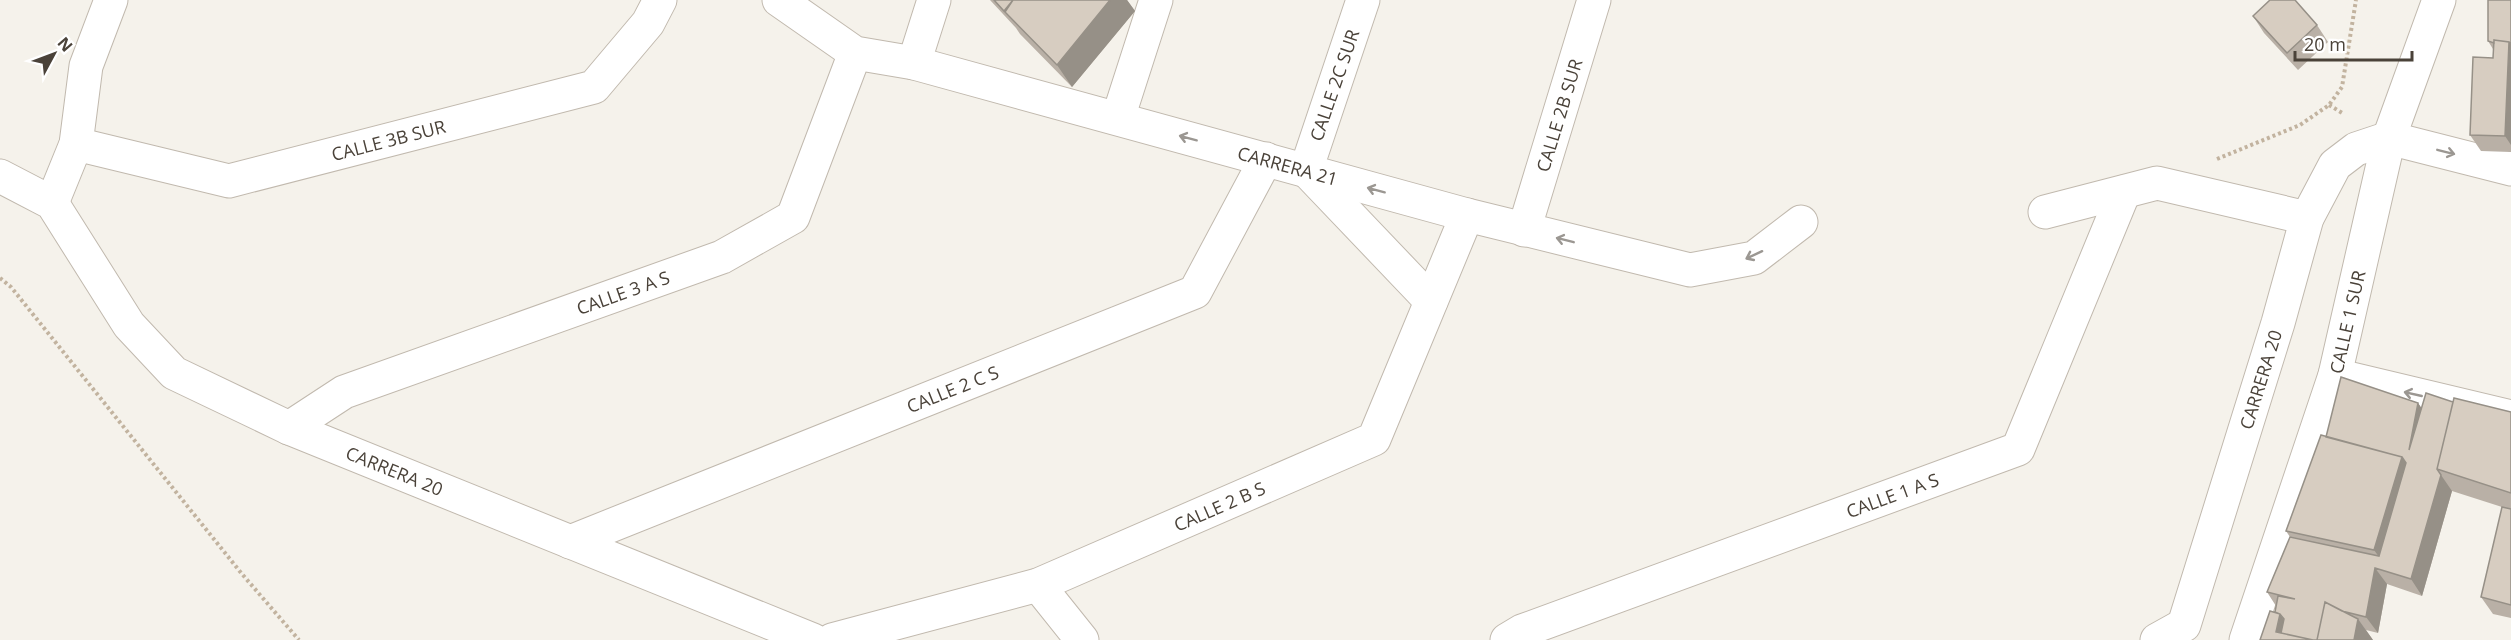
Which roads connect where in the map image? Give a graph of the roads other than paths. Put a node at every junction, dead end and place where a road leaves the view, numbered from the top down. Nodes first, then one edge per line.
1 (112, 0) edge
2 (660, 0) edge
3 (779, 0) edge
4 (934, 0) edge
5 (1156, 0) edge
6 (1363, 0) edge
7 (1594, 0) edge
8 (2439, 0) edge
9 (855, 53) junction
10 (914, 63) junction
11 (1118, 118) junction
12 (2389, 138) junction
13 (76, 144) junction
14 (1266, 159) junction
15 (2511, 169) edge
16 (1306, 170) junction
17 (0, 176) edge
18 (2124, 192) junction
19 (52, 203) junction
20 (2045, 212) dead end
21 (1467, 215) junction
22 (2307, 218) junction
23 (1801, 222) dead end
24 (1524, 230) junction
25 (1431, 301) junction
26 (2335, 375) junction
27 (2511, 417) edge
28 (289, 428) junction
29 (570, 542) junction
30 (1038, 585) junction
31 (813, 640) edge
32 (832, 640) edge
33 (1082, 640) edge
34 (1507, 640) edge
35 (2157, 640) edge
36 (2246, 640) edge

1 - 13 street
2 - 13 street, CALLE 3B SUR
3 - 9 street, CARRERA 21
4 - 10 street
5 - 11 street
6 - 16 street, CALLE 2C SUR
7 - 24 street, CALLE 2B SUR
8 - 12 street, CALLE 1 SUR
9 - 10 street, CARRERA 21
9 - 28 street, CALLE 3 A S
10 - 11 street, CARRERA 21
14 -> 11 street, CARRERA 21
12 -> 15 street
12 - 22 street, CARRERA 20
12 - 26 street, CALLE 1 SUR
13 - 19 street
14 - 16 street, CARRERA 21
14 - 29 street, CALLE 2 C S
21 -> 16 street, CARRERA 21
16 - 25 street
17 - 19 street
18 - 20 street
18 - 22 street
18 - 34 street, CALLE 1 A S
19 - 28 street, CARRERA 20
21 - 24 street, CARRERA 21
21 - 25 street, CALLE 2 B S
22 - 35 street, CARRERA 20
23 -> 24 street, CARRERA 21
25 - 30 street, CALLE 2 B S
27 -> 26 street
26 - 36 street, CALLE 1 SUR
28 - 29 street, CARRERA 20
29 - 31 street, CARRERA 20
30 - 32 street, CALLE 2 B S
30 - 33 street

